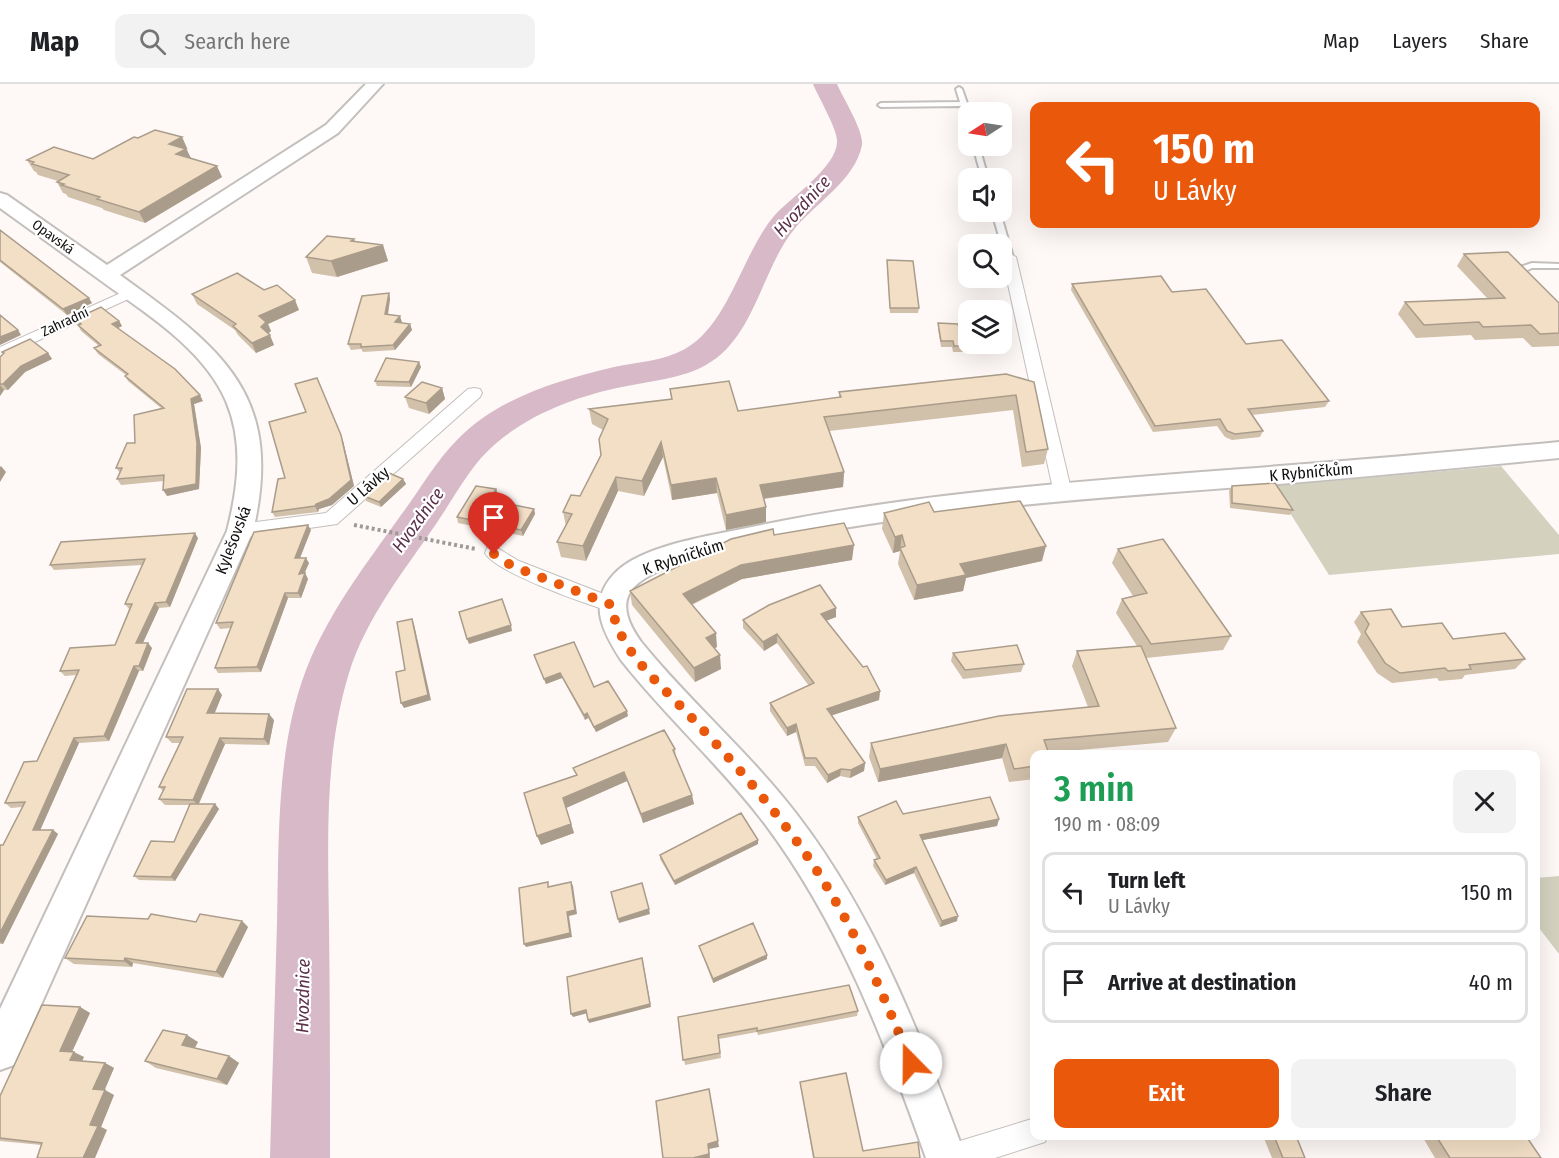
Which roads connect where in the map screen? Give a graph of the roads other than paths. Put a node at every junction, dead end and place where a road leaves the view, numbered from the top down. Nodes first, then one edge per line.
1 (375, 84) edge
2 (959, 89) dead end
3 (963, 102) edge
4 (958, 104) edge
5 (881, 105) dead end
6 (0, 199) edge
7 (1559, 266) edge
8 (1012, 270) edge
9 (106, 275) junction
10 (1527, 281) edge
11 (132, 292) junction
12 (0, 353) edge
13 (474, 393) dead end
14 (1559, 450) edge
15 (1062, 489) junction
16 (240, 531) junction
17 (494, 554) road end
18 (612, 605) junction
19 (0, 1051) edge
20 (1030, 1134) edge
21 (945, 1158) edge
22 (950, 1158) edge

1 - 9 street
2 - 3 lane
4 - 5 lane
6 - 9 street, Opavská
7 - 10 lane
8 - 15 street
9 - 11 street, Kylešovská
11 - 12 street, Zahradní
11 - 16 street, Kylešovská
13 - 16 street, U Lávky
14 - 15 street, K Rybníčkům
15 - 18 street, K Rybníčkům
16 - 19 street, Kylešovská
17 - 18 street
18 - 21 street
20 - 22 street

